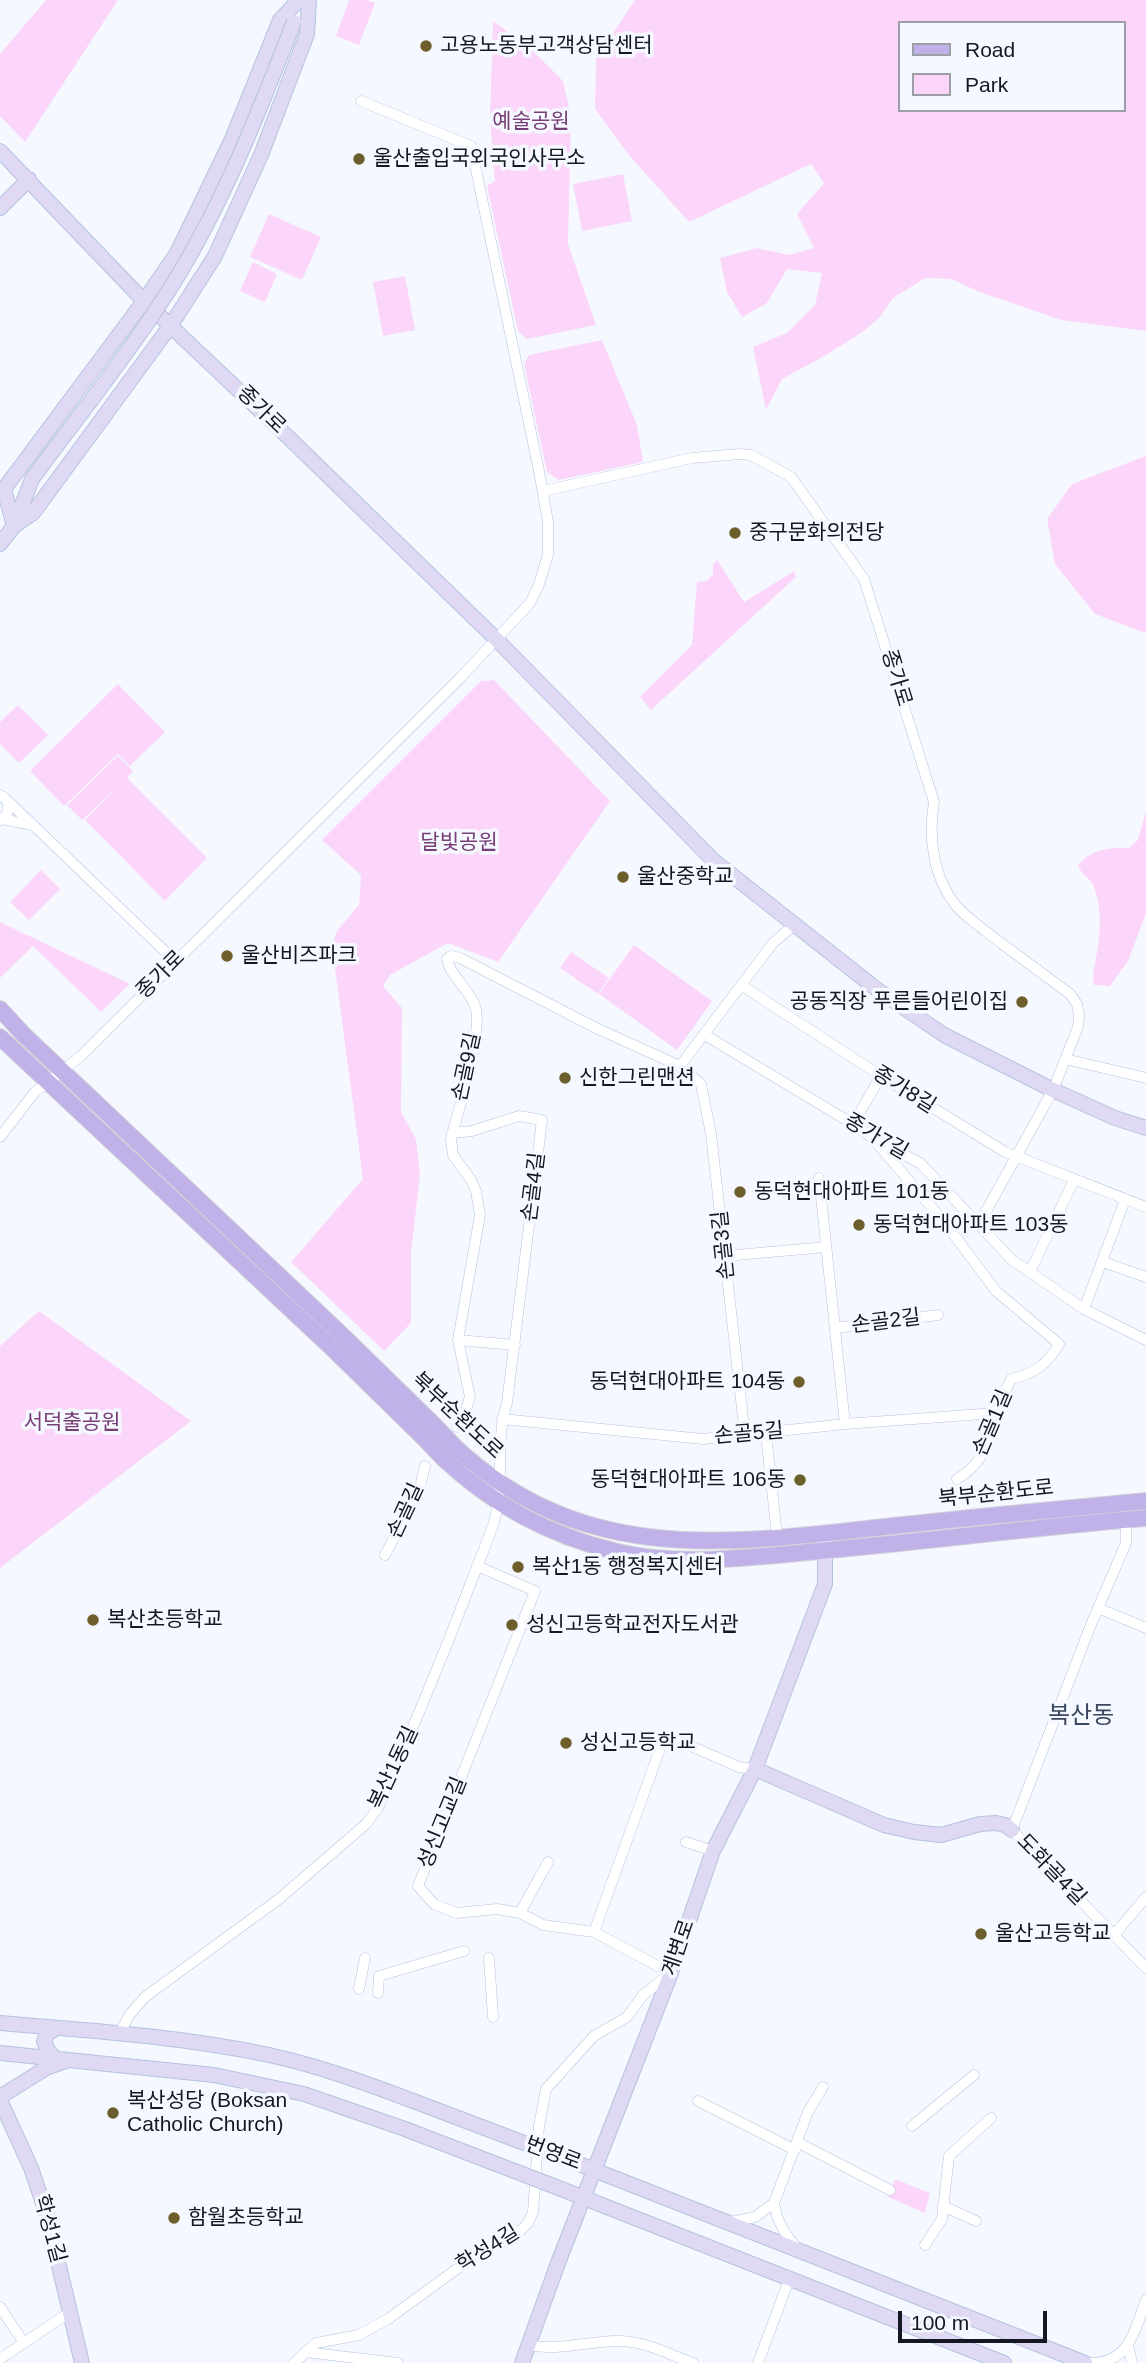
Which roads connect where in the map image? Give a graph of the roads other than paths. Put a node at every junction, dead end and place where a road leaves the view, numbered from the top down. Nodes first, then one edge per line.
1 (304, 0) edge
2 (361, 101) dead end
3 (0, 151) edge
4 (29, 179) junction
5 (0, 208) edge
6 (144, 301) junction
7 (171, 324) junction
8 (543, 491) junction
9 (14, 526) junction
10 (0, 544) edge
11 (496, 639) junction
12 (4, 798) edge
13 (1, 819) edge
14 (33, 825) junction
15 (794, 925) junction
16 (175, 961) junction
17 (741, 985) junction
18 (0, 1011) edge
19 (705, 1035) junction
20 (3, 1039) edge
21 (1065, 1059) junction
22 (681, 1066) junction
23 (62, 1070) junction
24 (881, 1076) junction
25 (1146, 1078) edge
26 (47, 1081) junction
27 (1053, 1090) junction
28 (853, 1124) junction
29 (1146, 1128) edge
30 (452, 1133) junction
31 (0, 1137) edge
32 (874, 1139) junction
33 (1018, 1157) junction
34 (819, 1178) dead end
35 (1074, 1180) junction
36 (1125, 1200) junction
37 (1146, 1207) edge
38 (979, 1224) junction
39 (826, 1247) junction
40 (725, 1256) junction
41 (1102, 1262) junction
42 (1030, 1272) junction
43 (1146, 1277) edge
44 (1084, 1309) junction
45 (938, 1315) dead end
46 (835, 1328) junction
47 (458, 1340) junction
48 (1146, 1340) edge
49 (515, 1345) junction
50 (996, 1413) junction
51 (502, 1419) junction
52 (845, 1424) junction
53 (457, 1427) dead end
54 (430, 1433) junction
55 (766, 1434) junction
56 (746, 1435) junction
57 (450, 1453) junction
58 (425, 1466) dead end
59 (957, 1479) dead end
60 (500, 1484) junction
61 (1146, 1502) edge
62 (498, 1504) junction
63 (1146, 1518) edge
64 (1126, 1520) junction
65 (824, 1533) junction
66 (777, 1536) junction
67 (826, 1550) junction
68 (385, 1555) dead end
69 (477, 1566) junction
70 (1100, 1609) junction
71 (1146, 1628) edge
72 (755, 1769) junction
73 (1012, 1830) junction
74 (686, 1842) dead end
75 (713, 1852) junction
76 (548, 1862) dead end
77 (1146, 1897) edge
78 (520, 1913) junction
79 (594, 1932) junction
80 (1114, 1935) junction
81 (464, 1951) dead end
82 (365, 1958) dead end
83 (489, 1958) dead end
84 (1146, 1968) edge
85 (671, 1973) junction
86 (359, 1989) dead end
87 (379, 1993) dead end
88 (493, 2017) dead end
89 (0, 2023) edge
90 (57, 2028) junction
91 (119, 2034) junction
92 (0, 2053) edge
93 (55, 2058) junction
94 (75, 2060) junction
95 (974, 2075) dead end
96 (823, 2087) dead end
97 (0, 2099) edge
98 (698, 2101) dead end
99 (991, 2118) dead end
100 (912, 2126) dead end
101 (796, 2146) junction
102 (594, 2169) junction
103 (890, 2190) dead end
104 (584, 2197) junction
105 (774, 2203) junction
106 (943, 2207) junction
107 (976, 2221) dead end
108 (730, 2222) junction
109 (925, 2245) dead end
110 (796, 2247) junction
111 (790, 2277) junction
112 (1146, 2300) edge
113 (0, 2307) edge
114 (70, 2312) junction
115 (24, 2343) junction
116 (528, 2345) junction
117 (1128, 2346) junction
118 (305, 2352) junction
119 (0, 2359) edge
120 (988, 2360) edge
121 (82, 2363) edge
122 (294, 2363) edge
123 (398, 2363) edge
124 (522, 2363) edge
125 (692, 2363) edge
126 (758, 2363) edge
127 (1004, 2363) edge
128 (1085, 2363) edge
129 (1092, 2363) edge
130 (1132, 2363) edge

1 - 6 main road
1 - 7 main road
1 - 9 main road, bridge
2 - 8 street, 종가로
3 - 4 main road, 종가로
4 - 5 main road
4 - 6 main road, 종가로
6 - 7 main road, 종가로
6 - 9 main road
7 - 9 main road
7 - 11 main road, 종가로
8 - 11 street, 종가로
8 - 21 street, 종가로
9 - 10 main road
11 - 15 main road, 종가로
11 - 16 street, 종가로
12 - 13 street
12 - 14 street
13 - 14 street
14 - 16 street
15 - 17 street
15 - 27 main road, 종가로
16 - 23 street, 종가로
17 - 19 street
17 - 24 street, 종가8길
18 - 23 main road, 북부순환도로
19 - 22 street
19 - 28 street, 종가7길
20 - 26 main road, 북부순환도로
21 - 25 street
21 - 27 street, 종가로
22 - 30 street, 손골9길
22 - 40 street, 손골3길
23 - 26 street, 종가로
23 - 54 main road, 북부순환도로
24 - 28 street
24 - 33 street, 종가8길
26 - 31 street, 종가로
26 - 54 main road, 북부순환도로
27 - 29 main road, 종가로
27 - 33 street
28 - 32 street, 종가7길
30 - 47 street, 손골9길
30 - 49 street, 손골4길
32 - 38 street, 종가7길
32 - 50 street, 손골1길
33 - 35 street, 종가8길
33 - 38 street
34 - 39 street, 손골2길
35 - 36 street, 종가8길
35 - 42 street
36 - 37 street, 종가8길
36 - 41 street
38 - 42 street, 종가7길
39 - 40 street
39 - 46 street, 손골2길
40 - 56 street, 손골3길
41 - 43 street
41 - 44 street
42 - 44 street, 종가7길
44 - 48 street, 종가7길
45 - 46 street, 손골2길
46 - 52 street, 손골2길
47 - 49 street
47 - 53 street, 손골9길
49 - 51 street, 손골4길
50 - 52 street, 손골5길
50 - 59 street, 손골1길
51 - 56 street, 손골5길
51 - 60 street, 손골4길
52 - 55 street, 손골5길
54 - 57 main road, 북부순환도로, bridge
55 - 56 street, 손골5길
55 - 66 street
57 - 60 main road, 북부순환도로
57 - 62 main road, 북부순환도로
58 - 68 street, 손골길
60 - 62 street, 복산1동길
60 - 66 main road, 북부순환도로
61 - 65 main road, 북부순환도로
62 - 67 main road, 북부순환도로
62 - 69 street, 복산1동길
63 - 64 main road, 북부순환도로
64 - 67 main road, 북부순환도로
64 - 70 street, 도화골4길
65 - 66 main road, 북부순환도로
65 - 67 main road, 계변로
67 - 72 main road, 계변로
69 - 78 street, 성신고교길
69 - 91 street, 복산1동길
70 - 71 street
70 - 73 street, 도화골4길
72 - 73 main road
72 - 75 main road, 계변로
72 - 79 street
73 - 80 street, 도화골4길
74 - 75 street
75 - 85 main road, 계변로
76 - 78 street
77 - 80 street
78 - 79 street, 성신고교길
79 - 85 street
80 - 84 street, 도화골4길
81 - 87 street
82 - 86 street
83 - 88 street
85 - 102 main road, 계변로
85 - 118 street, 학성4길
89 - 90 main road, 번영로
90 - 91 main road, 번영로
90 - 93 main road
91 - 102 main road, 번영로, bridge
92 - 93 main road, 번영로
93 - 94 main road, 번영로
94 - 97 main road
94 - 104 main road, 번영로, bridge
95 - 100 street
96 - 101 street
97 - 114 main road, 학성1길
98 - 101 street
99 - 106 street
101 - 103 street
101 - 105 street
102 - 104 main road, 계변로
102 - 108 main road, 번영로
104 - 111 main road, 번영로
104 - 116 main road, 계변로
105 - 108 street
105 - 110 street
106 - 107 street
106 - 109 street
108 - 110 main road, 번영로
110 - 128 main road, 번영로
111 - 120 main road, 번영로
111 - 126 street
112 - 117 street
113 - 115 street
114 - 115 street
114 - 121 main road, 학성1길
115 - 119 street
116 - 124 main road, 계변로
116 - 125 street
117 - 129 street
117 - 130 street
118 - 122 street, 학성4길
118 - 123 street
120 - 127 main road, 번영로

